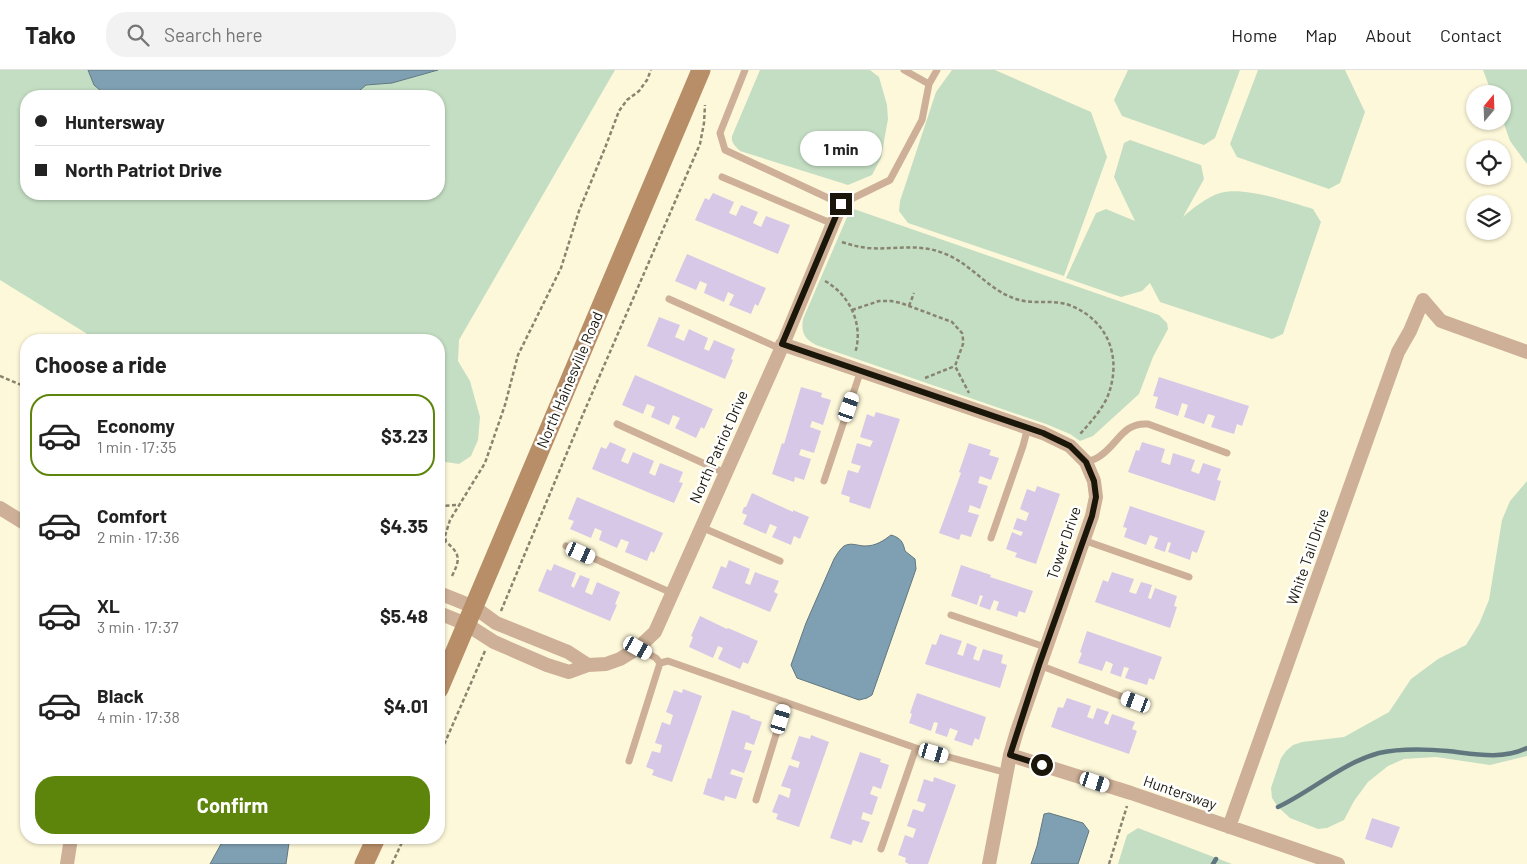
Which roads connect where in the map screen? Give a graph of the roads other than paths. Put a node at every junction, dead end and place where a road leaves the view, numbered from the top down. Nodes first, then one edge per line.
1 (701, 70) edge
2 (745, 70) edge
3 (904, 70) edge
4 (937, 70) edge
5 (929, 84) junction
6 (722, 177) dead end
7 (841, 204) junction
8 (833, 224) junction
9 (669, 299) dead end
10 (782, 346) junction
11 (1527, 352) edge
12 (861, 370) junction
13 (617, 424) dead end
14 (1028, 427) junction
15 (1227, 453) dead end
16 (1086, 462) junction
17 (725, 473) junction
18 (824, 481) dead end
19 (0, 508) edge
20 (20, 520) edge
21 (701, 527) junction
22 (991, 538) dead end
23 (1083, 540) junction
24 (566, 546) dead end
25 (780, 561) dead end
26 (1189, 577) dead end
27 (672, 593) junction
28 (445, 595) edge
29 (474, 607) junction
30 (445, 615) edge
31 (951, 616) dead end
32 (466, 624) junction
33 (1045, 647) junction
34 (638, 648) junction
35 (660, 664) junction
36 (588, 665) junction
37 (1039, 665) junction
38 (445, 675) edge
39 (786, 702) junction
40 (1136, 702) dead end
41 (916, 748) junction
42 (1010, 755) junction
43 (629, 762) dead end
44 (1007, 773) junction
45 (756, 800) dead end
46 (1230, 827) junction
47 (70, 844) edge
48 (373, 844) edge
49 (881, 849) dead end
50 (66, 864) edge
51 (364, 864) edge
52 (989, 864) edge
53 (1338, 864) edge

1 - 29 main road, North Hainesville Road
2 - 7 lane
3 - 5 lane
4 - 5 lane
5 - 7 lane
6 - 8 lane
7 - 8 street, North Patriot Drive
8 - 10 street, North Patriot Drive
9 - 10 lane
10 - 12 street, Tower Drive
10 - 17 street, North Patriot Drive
11 - 46 street, White Tail Drive
12 - 14 street, Tower Drive
12 - 18 lane
13 - 17 lane
14 - 16 street, Tower Drive
14 - 22 lane
15 - 16 lane
16 - 23 street, Tower Drive
17 - 21 street, North Patriot Drive
19 - 20 street
21 - 25 lane
21 - 27 street, North Patriot Drive
23 - 26 lane
23 - 33 street, Tower Drive
24 - 27 lane
27 - 34 street, North Patriot Drive
28 - 29 street
29 - 32 main road, North Hainesville Road
29 - 36 street
30 - 32 street, North Patriot Drive
31 - 33 lane
32 - 36 street, North Patriot Drive
32 - 38 main road, North Hainesville Road
33 - 37 street, Tower Drive
34 - 35 lane
34 - 36 street, North Patriot Drive
35 - 39 lane
35 - 43 lane
37 - 40 lane
37 - 42 street, Tower Drive
39 - 41 lane
39 - 45 lane
41 - 44 lane
41 - 49 lane
42 - 44 street, Tower Drive
42 - 46 street, Huntersway
44 - 52 street, Tower Drive
46 - 53 street, Huntersway
47 - 50 street
48 - 51 main road

